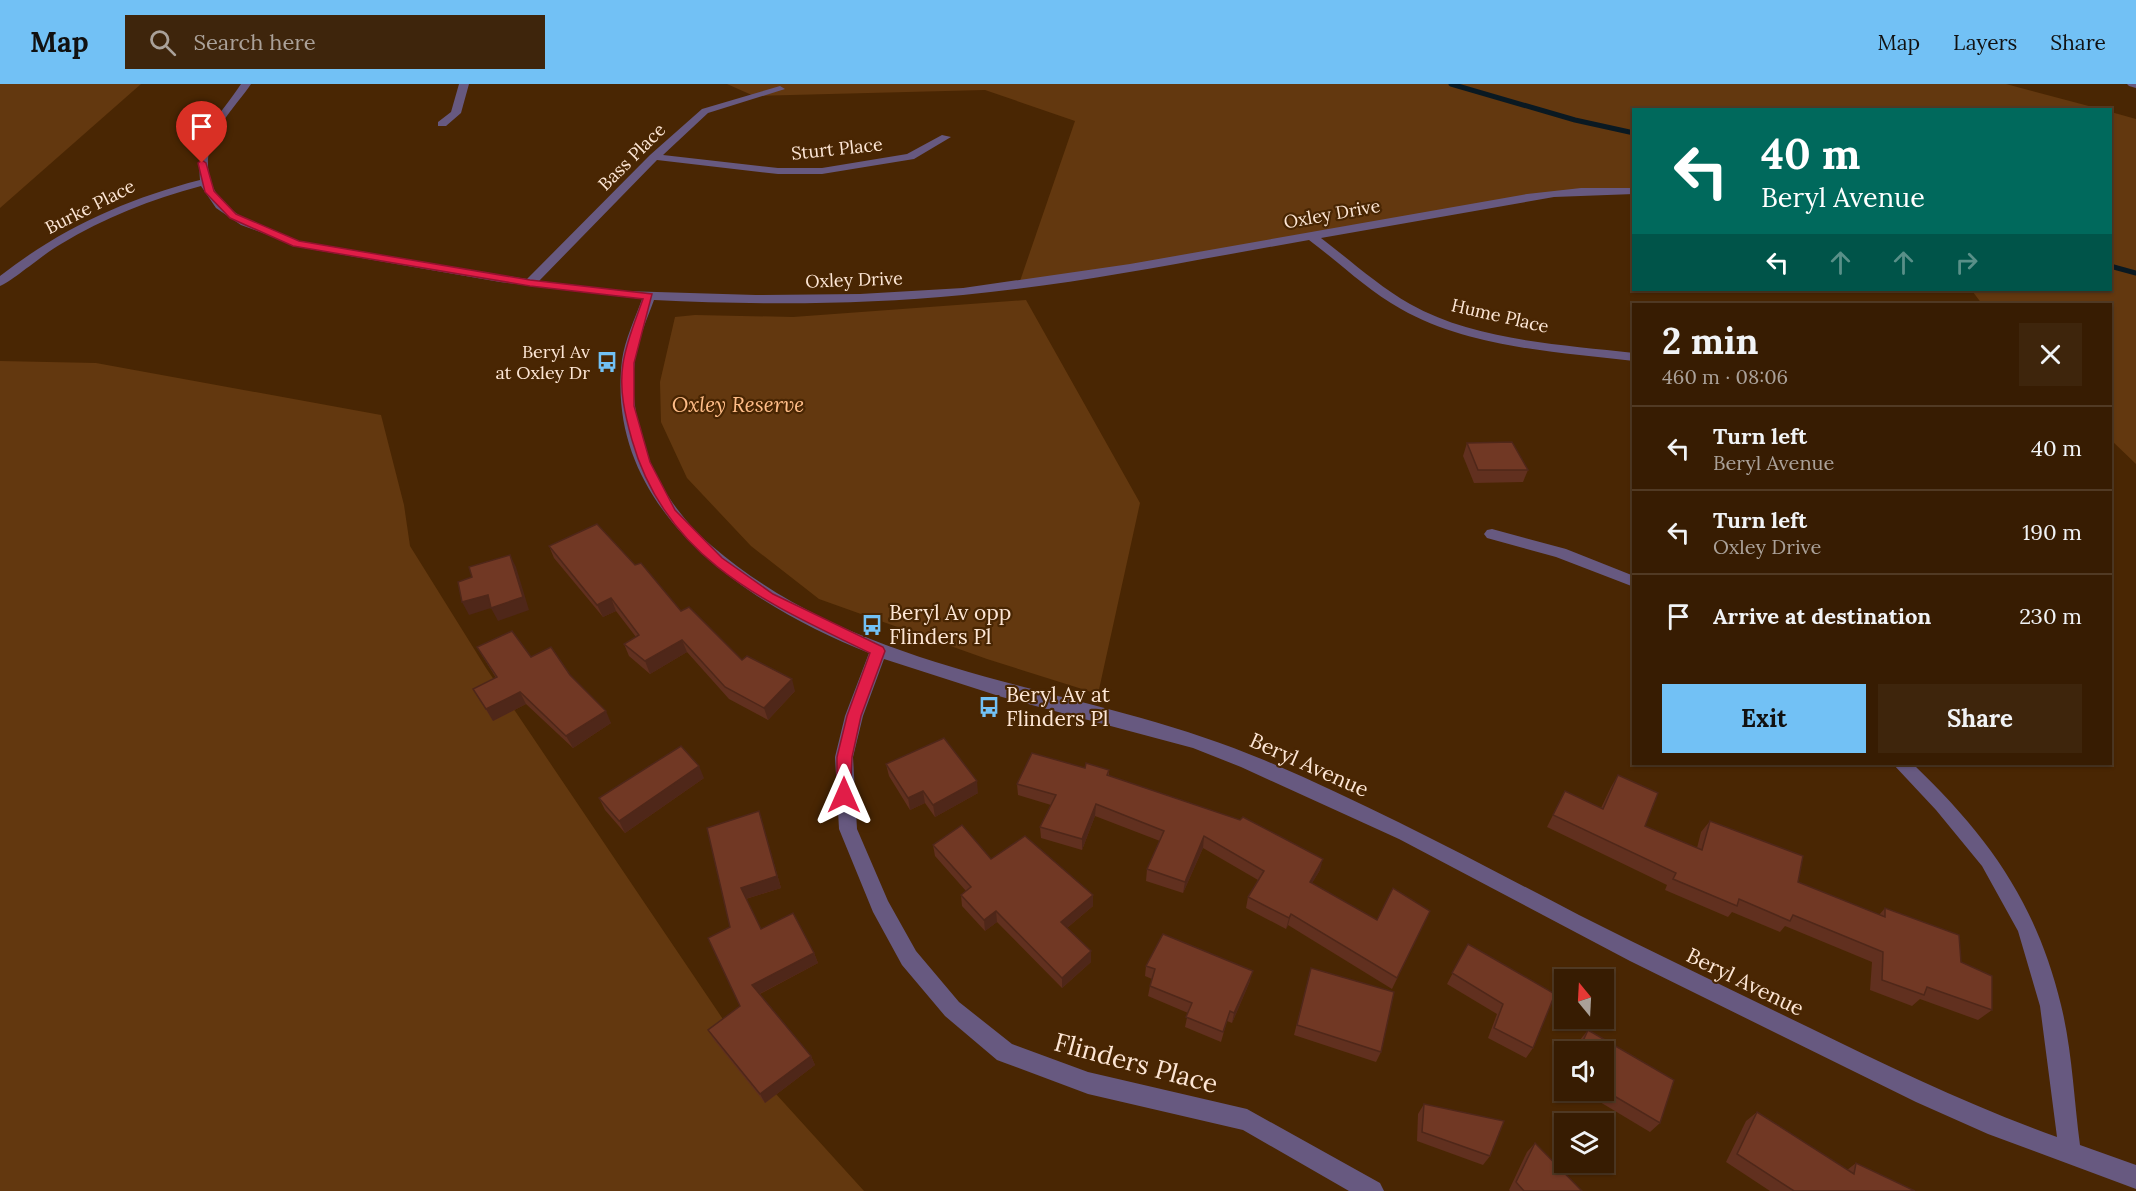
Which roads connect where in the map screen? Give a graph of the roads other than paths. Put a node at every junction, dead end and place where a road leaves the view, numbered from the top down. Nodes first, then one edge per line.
1 (246, 84) edge
2 (464, 84) edge
3 (780, 89) dead end
4 (442, 124) dead end
5 (946, 137) dead end
6 (654, 157) junction
7 (205, 182) junction
8 (1632, 191) edge
9 (1311, 236) junction
10 (0, 282) edge
11 (530, 283) junction
12 (649, 296) junction
13 (1632, 357) edge
14 (1492, 534) dead end
15 (1632, 581) edge
16 (878, 651) junction
17 (1903, 765) edge
18 (2070, 1153) junction
19 (2136, 1177) edge
20 (1372, 1191) edge

1 - 7 street
2 - 4 street
3 - 6 street, Bass Place
5 - 6 street, Sturt Place
6 - 11 street, Bass Place
7 - 10 street, Burke Place
7 - 11 street, Oxley Drive
8 - 9 street, Oxley Drive
9 - 12 street, Oxley Drive
9 - 13 street, Hume Place
11 - 12 street, Oxley Drive
12 - 16 street, Beryl Avenue
14 - 15 street
16 - 18 street, Beryl Avenue
16 - 20 street, Flinders Place
17 - 18 street
18 - 19 street, Beryl Avenue

